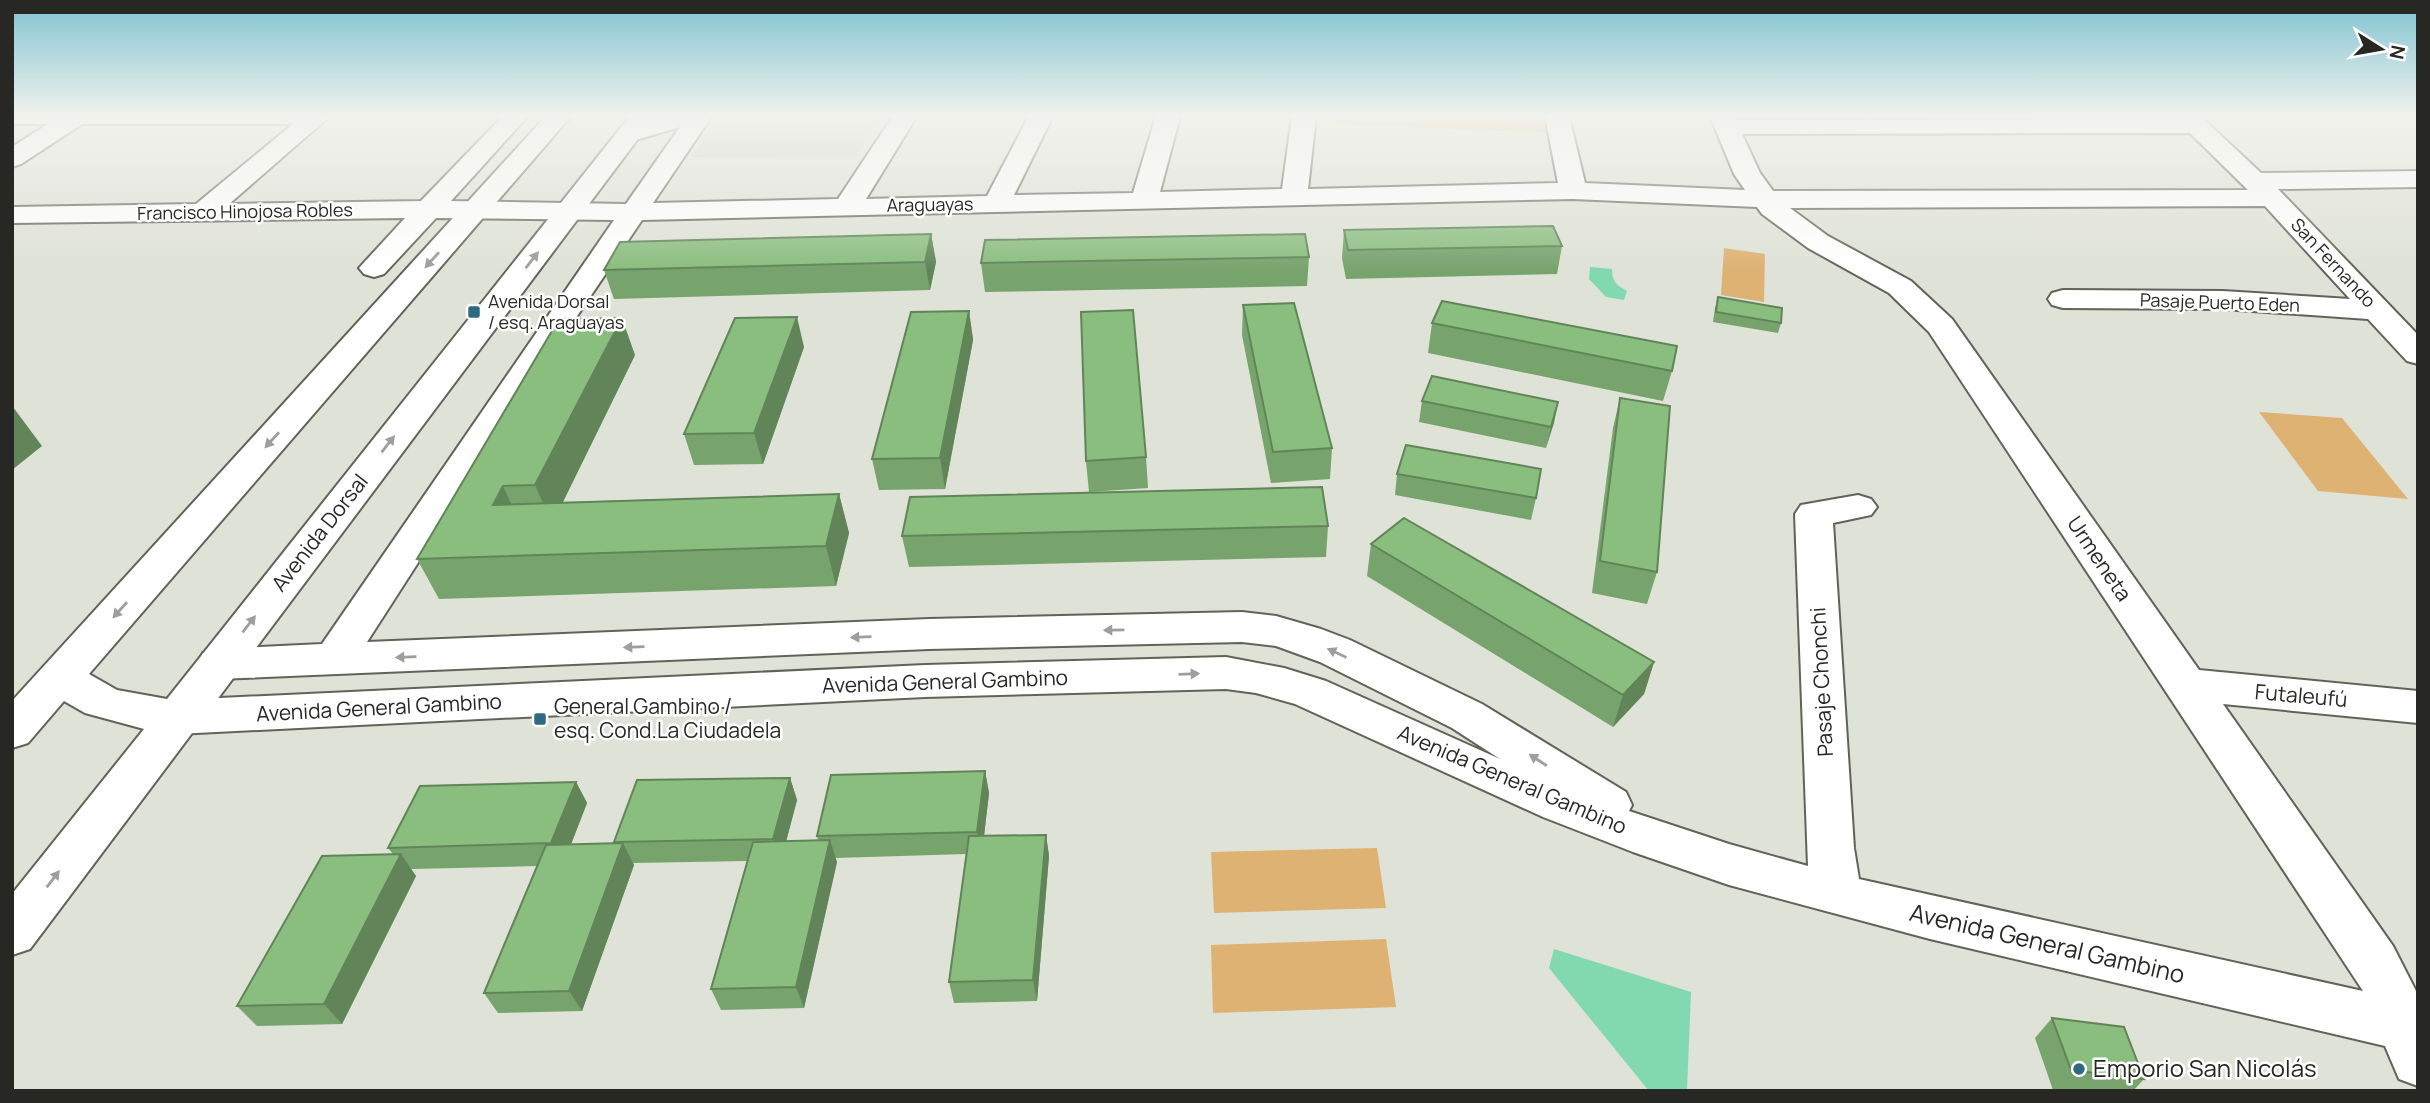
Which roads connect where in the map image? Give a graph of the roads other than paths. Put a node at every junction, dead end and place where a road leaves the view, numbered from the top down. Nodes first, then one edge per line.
1 (257, 167) edge
2 (467, 167) edge
3 (514, 167) edge
4 (604, 167) edge
5 (664, 167) edge
6 (872, 167) edge
7 (1015, 167) edge
8 (1153, 167) edge
9 (1298, 167) edge
10 (1568, 167) edge
11 (1744, 167) edge
12 (2240, 167) edge
13 (2418, 180) edge
14 (2262, 189) junction
15 (1573, 191) junction
16 (1294, 197) junction
17 (1762, 197) junction
18 (1144, 200) junction
19 (996, 204) junction
20 (847, 207) junction
21 (427, 209) junction
22 (477, 209) junction
23 (633, 212) junction
24 (202, 213) junction
25 (569, 213) junction
26 (12, 215) edge
27 (374, 268) dead end
28 (2063, 299) dead end
29 (2376, 310) junction
30 (2418, 354) edge
31 (1858, 507) dead end
32 (929, 634) junction
33 (334, 660) junction
34 (218, 664) junction
35 (63, 674) junction
36 (925, 681) junction
37 (2184, 684) junction
38 (2418, 707) edge
39 (177, 717) junction
40 (12, 731) edge
41 (1679, 848) junction
42 (1836, 893) junction
43 (12, 933) edge
44 (2413, 1037) edge

1 - 24 street
2 - 21 street
3 - 22 street
4 - 25 street, Avenida Dorsal
5 - 23 street
6 - 20 street
7 - 19 street
8 - 18 street
9 - 16 street
10 - 15 street
11 - 17 street, Urmeneta
12 - 14 street, San Fernando
13 - 14 street, Araguayas
14 - 17 street, Araguayas
14 - 29 street, San Fernando
15 - 16 street, Araguayas
15 - 17 street, Araguayas
16 - 18 street, Araguayas
17 - 37 street, Urmeneta
18 - 19 street, Araguayas
19 - 20 street, Araguayas
20 - 23 street, Araguayas
21 - 22 street, Francisco Hinojosa Robles
21 - 24 street, Francisco Hinojosa Robles
21 - 27 street
22 - 25 street, Araguayas
22 -> 35 street
23 - 25 street, Araguayas
23 - 33 street
24 - 26 street, Francisco Hinojosa Robles
34 -> 25 street, Avenida Dorsal
28 - 29 street, Pasaje Puerto Eden
29 - 30 street, San Fernando
31 - 42 street, Pasaje Chonchi
32 -> 33 street, Avenida General Gambino
32 - 36 street
41 -> 32 street, Avenida General Gambino
33 - 34 street, Avenida General Gambino
34 - 39 street, Avenida Dorsal
35 - 39 street, Avenida General Gambino
35 - 40 street
36 - 39 street, Avenida General Gambino
36 -> 41 street, Avenida General Gambino
37 - 38 street, Futaleufú
37 - 44 street, Urmeneta
43 -> 39 street, Avenida Dorsal
41 - 42 street, Avenida General Gambino
42 - 44 street, Avenida General Gambino

